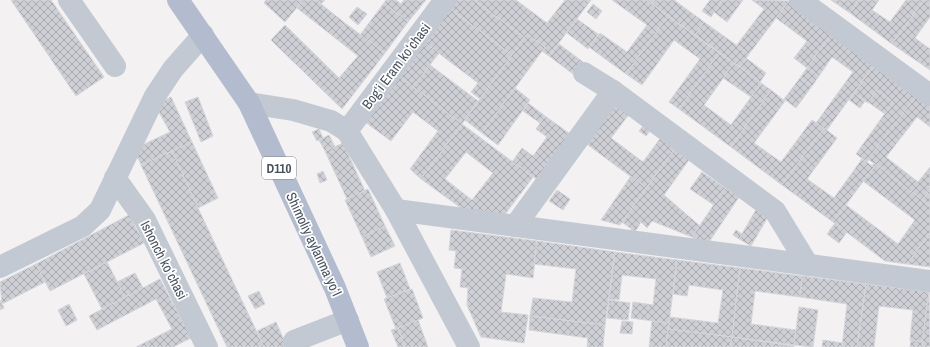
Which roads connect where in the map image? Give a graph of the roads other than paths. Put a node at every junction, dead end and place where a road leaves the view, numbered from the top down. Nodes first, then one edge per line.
1 (69, 0) edge
2 (445, 0) edge
3 (800, 0) edge
4 (185, 3) edge
5 (203, 35) junction
6 (115, 66) dead end
7 (584, 73) dead end
8 (613, 91) junction
9 (930, 95) edge
10 (249, 103) junction
11 (347, 131) junction
12 (115, 178) junction
13 (396, 210) junction
14 (515, 226) junction
15 (808, 265) junction
16 (0, 267) edge
17 (930, 281) edge
18 (348, 320) junction
19 (294, 341) dead end
20 (205, 346) edge
21 (358, 347) edge
22 (469, 347) edge

1 - 6 street
2 - 11 street, Bogʻi Eram koʻchasi
3 - 9 street
4 - 5 main road, Shimoliy aylanma yoʻl / D110
5 - 10 main road, Shimoliy aylanma yoʻl / D110
5 - 12 street
7 - 8 street
8 - 14 street
8 - 15 street
10 - 11 street
10 - 18 main road, Shimoliy aylanma yoʻl / D110
11 - 13 street
12 - 16 street
12 - 20 street, Ishonch koʻchasi
13 - 14 street
13 - 22 street
14 - 15 street
15 - 17 street
18 - 19 street
18 - 21 main road, Shimoliy aylanma yoʻl / D110

